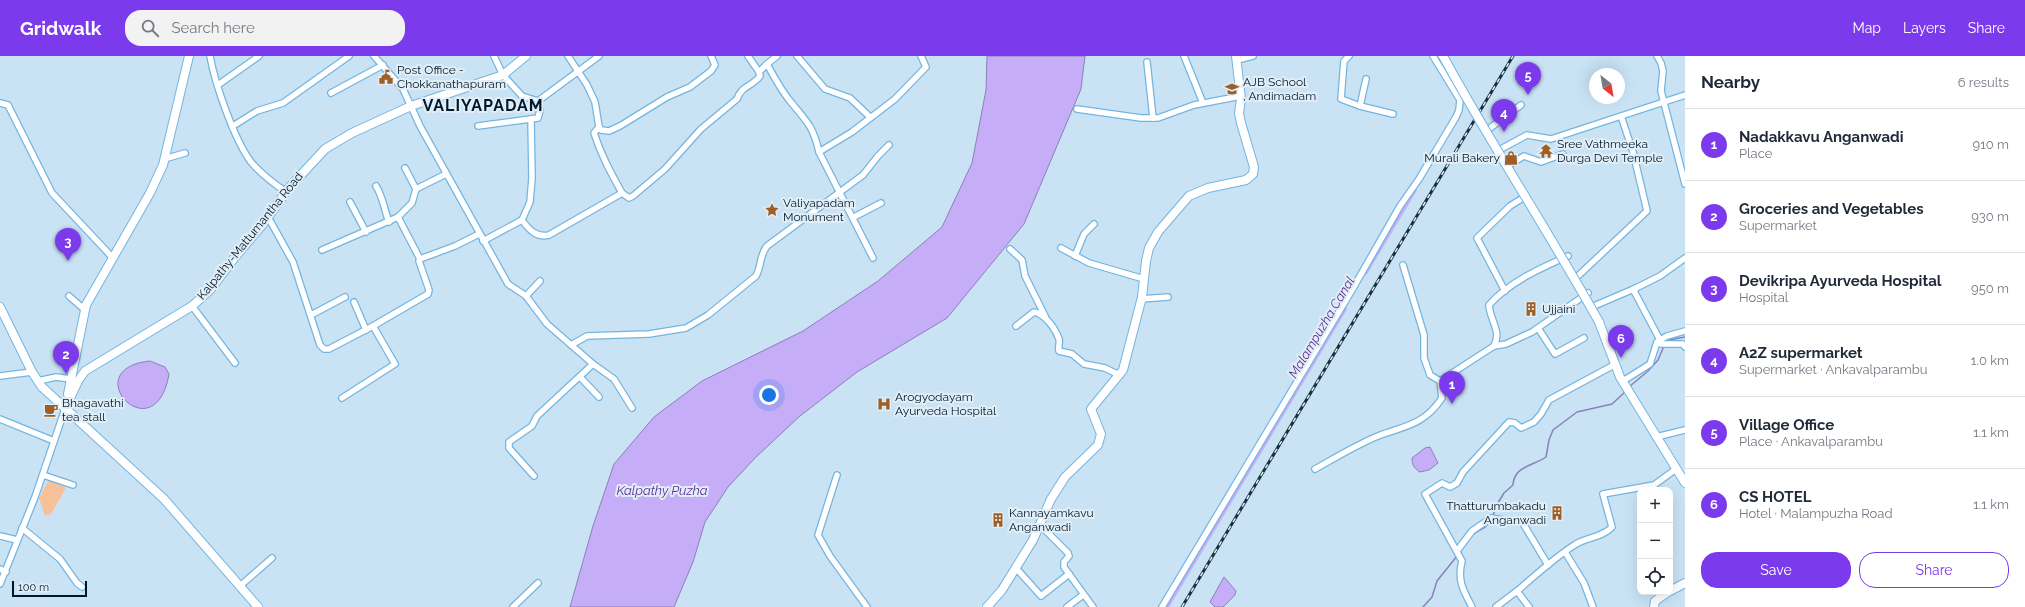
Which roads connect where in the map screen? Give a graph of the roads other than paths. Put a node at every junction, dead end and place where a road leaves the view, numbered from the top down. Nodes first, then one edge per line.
1 (189, 56) edge
2 (210, 56) edge
3 (259, 56) edge
4 (349, 56) edge
5 (374, 56) edge
6 (494, 56) edge
7 (526, 56) edge
8 (568, 56) edge
9 (599, 56) edge
10 (710, 56) edge
11 (748, 56) edge
12 (777, 56) edge
13 (796, 56) edge
14 (921, 56) edge
15 (1184, 56) edge
16 (1253, 56) edge
17 (1349, 56) edge
18 (1433, 56) edge
19 (1443, 56) edge
20 (1657, 56) edge
21 (1237, 58) edge
22 (1147, 62) dead end
23 (767, 64) junction
24 (383, 65) junction
25 (578, 71) junction
26 (759, 72) junction
27 (503, 76) junction
28 (1366, 79) dead end
29 (1463, 84) dead end
30 (218, 85) junction
31 (1455, 92) junction
32 (331, 93) dead end
33 (1685, 95) edge
34 (1241, 96) junction
35 (538, 101) junction
36 (0, 103) edge
37 (1203, 103) junction
38 (1664, 103) junction
39 (1521, 105) dead end
40 (411, 106) junction
41 (1360, 106) junction
42 (1077, 109) dead end
43 (1393, 114) dead end
44 (1621, 116) junction
45 (870, 117) junction
46 (532, 118) junction
47 (1153, 118) junction
48 (233, 126) junction
49 (478, 126) dead end
50 (598, 127) junction
51 (1490, 128) dead end
52 (889, 145) dead end
53 (1501, 149) dead end
54 (819, 152) junction
55 (185, 153) dead end
56 (1563, 154) dead end
57 (164, 159) junction
58 (1509, 165) dead end
59 (405, 168) dead end
60 (446, 174) junction
61 (1685, 184) edge
62 (376, 186) dead end
63 (416, 189) junction
64 (286, 192) junction
65 (622, 193) junction
66 (841, 193) junction
67 (1526, 196) dead end
68 (350, 202) dead end
69 (880, 203) dead end
70 (268, 217) junction
71 (398, 217) junction
72 (854, 217) junction
73 (522, 220) junction
74 (388, 222) junction
75 (1094, 224) dead end
76 (366, 232) junction
77 (479, 234) junction
78 (483, 241) junction
79 (1060, 248) dead end
80 (1010, 249) dead end
81 (322, 250) dead end
82 (1075, 256) junction
83 (1568, 256) dead end
84 (112, 257) junction
85 (420, 258) junction
86 (873, 258) dead end
87 (1685, 258) edge
88 (1403, 265) dead end
89 (1579, 275) dead end
90 (1144, 279) junction
91 (540, 281) dead end
92 (1636, 288) junction
93 (1505, 291) junction
94 (1588, 293) dead end
95 (70, 296) dead end
96 (526, 296) junction
97 (345, 297) dead end
98 (1168, 297) dead end
99 (1141, 299) junction
100 (354, 302) dead end
101 (192, 306) junction
102 (1594, 306) dead end
103 (0, 307) edge
104 (85, 310) junction
105 (311, 314) junction
106 (1046, 318) junction
107 (373, 326) junction
108 (1016, 326) dead end
109 (1538, 328) junction
110 (366, 330) junction
111 (1685, 331) edge
112 (1584, 338) dead end
113 (1659, 342) junction
114 (571, 345) junction
115 (1494, 346) junction
116 (1685, 347) edge
117 (236, 363) dead end
118 (593, 364) junction
119 (1614, 365) junction
120 (32, 372) junction
121 (1119, 375) junction
122 (0, 376) edge
123 (580, 377) junction
124 (71, 379) junction
125 (38, 381) junction
126 (1440, 381) junction
127 (1626, 386) junction
128 (599, 397) dead end
129 (342, 398) dead end
130 (632, 408) dead end
131 (65, 409) junction
132 (0, 419) edge
133 (1685, 430) edge
134 (1656, 437) junction
135 (54, 441) junction
136 (1315, 469) dead end
137 (1676, 469) junction
138 (43, 475) junction
139 (837, 475) dead end
140 (534, 476) dead end
141 (1685, 483) edge
142 (73, 485) dead end
143 (1040, 525) junction
144 (22, 528) junction
145 (0, 536) edge
146 (17, 540) junction
147 (1457, 551) junction
148 (1565, 552) junction
149 (272, 558) dead end
150 (1548, 565) junction
151 (1016, 568) junction
152 (3, 571) edge
153 (1069, 574) junction
154 (538, 583) dead end
155 (1685, 583) edge
156 (0, 584) edge
157 (240, 586) junction
158 (82, 587) dead end
159 (1673, 589) edge
160 (1517, 591) junction
161 (1084, 595) junction
162 (1663, 595) edge
163 (258, 607) edge
164 (513, 607) edge
165 (867, 607) edge
166 (987, 607) edge
167 (1067, 607) edge
168 (1093, 607) edge
169 (1162, 607) edge
170 (1472, 607) edge
171 (1496, 607) edge
172 (1529, 607) edge
173 (1593, 607) edge
174 (1654, 607) edge

1 - 57 street
2 - 30 street
3 - 30 street
4 - 48 street
5 - 24 street
6 - 27 street
7 - 27 street
8 - 25 street
9 - 25 street
10 - 50 street
11 - 26 street
12 - 23 street
13 - 45 street
14 - 45 street
15 - 37 street
16 - 21 street
17 - 41 street
18 - 31 street
19 - 119 street, bridge
20 - 38 street
21 - 34 street
22 - 47 street
23 - 26 street
23 - 54 street
24 - 32 street
24 - 40 street
25 - 35 street
25 - 50 street
26 - 65 street
27 - 35 street
27 - 40 street, Kalpathy-Mattumantha Road
28 - 41 street
29 - 31 street, bridge
30 - 48 street
31 - 169 street
33 - 38 street
34 - 37 street
34 - 90 street
35 - 46 street
36 - 84 street
37 - 47 street
38 - 44 street
38 - 61 street
39 - 51 street
40 - 60 street
40 - 64 street, Kalpathy-Mattumantha Road
41 - 43 street
42 - 47 street
44 - 53 street
44 - 89 street
45 - 54 street
46 - 49 street
46 - 73 street
48 - 64 street
50 - 65 street
52 - 66 street
54 - 66 street
55 - 57 street
56 - 58 street
57 - 84 street
59 - 63 street
60 - 63 street
60 - 77 street
62 - 74 street
63 - 71 street
64 - 70 street, Kalpathy-Mattumantha Road
65 - 73 street
66 - 72 street
66 - 114 street
67 - 93 street
68 - 76 street
69 - 72 street
70 - 101 street, Kalpathy-Mattumantha Road
70 - 105 street
71 - 74 street
71 - 85 street
72 - 86 street
73 - 78 street
74 - 76 street
75 - 82 street
76 - 81 street
77 - 78 street
77 - 85 street
78 - 96 street
79 - 82 street
80 - 106 street
82 - 90 street
83 - 93 street
84 - 104 street
85 - 107 street
87 - 92 street
88 - 126 street
90 - 99 street
91 - 96 street
92 - 102 street
92 - 113 street
93 - 115 street
94 - 109 street
95 - 104 street
96 - 114 street
97 - 105 street
98 - 99 street
99 - 121 street
100 - 110 street
101 - 117 street
101 - 131 street, Kalpathy-Mattumantha Road
103 - 120 street
104 - 124 street
105 - 110 street
106 - 108 street
106 - 121 street
107 - 110 street
107 - 129 street
109 - 112 street
109 - 115 street
111 - 113 street
113 - 116 street
113 - 127 street
114 - 118 street
115 - 126 street
118 - 123 street
118 - 130 street
119 - 127 street
119 - 147 street
120 - 122 street
120 - 125 street
121 - 143 street
123 - 128 street
123 - 140 street
124 - 125 street
124 - 131 street
125 - 131 street
126 - 136 street
127 - 134 street
131 - 135 street
131 - 157 street
132 - 135 street
133 - 134 street
134 - 137 street
135 - 138 street
137 - 141 street
137 - 148 street
138 - 142 street
138 - 144 street
139 - 165 street
143 - 151 street
143 - 153 street
144 - 146 street
144 - 158 street
145 - 146 street
146 - 152 street
147 - 150 street
147 - 170 street
148 - 150 street
148 - 173 street
149 - 157 street
150 - 160 street
151 - 153 street
151 - 166 street
152 - 156 street
153 - 161 street
154 - 164 street
155 - 159 street
157 - 163 street
160 - 171 street
160 - 172 street
161 - 167 street
161 - 168 street
162 - 174 street

